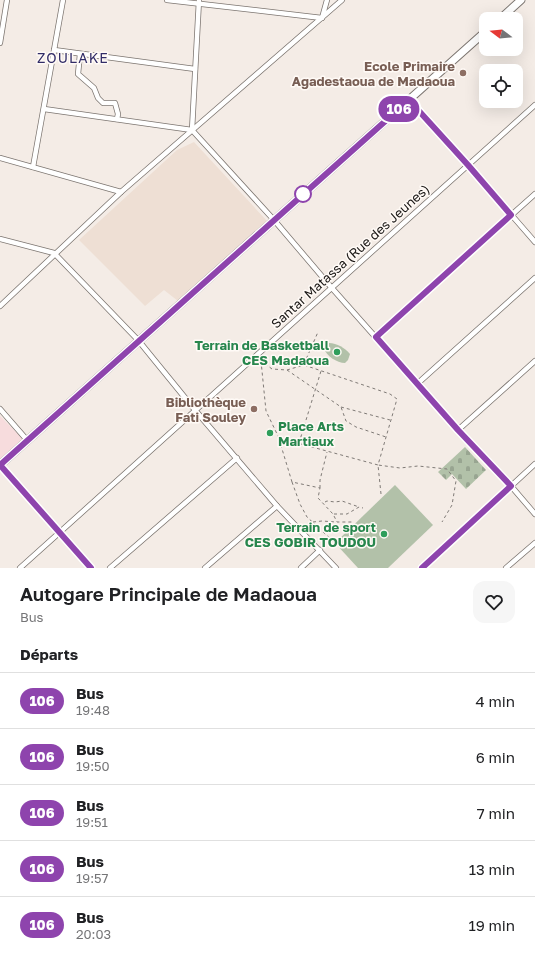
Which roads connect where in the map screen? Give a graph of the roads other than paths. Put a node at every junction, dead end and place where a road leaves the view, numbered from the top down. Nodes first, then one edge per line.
1 (7, 0) edge
2 (63, 0) edge
3 (167, 0) edge
4 (327, 0) edge
5 (342, 0) edge
6 (521, 0) edge
7 (199, 2) edge
8 (508, 12) edge
9 (322, 18) junction
10 (479, 37) edge
11 (0, 43) edge
12 (54, 50) junction
13 (80, 54) junction
14 (196, 70) junction
15 (409, 100) junction
16 (535, 105) edge
17 (44, 109) junction
18 (118, 119) junction
19 (192, 130) junction
20 (0, 158) edge
21 (468, 165) junction
22 (33, 167) junction
23 (121, 192) junction
24 (535, 194) edge
25 (511, 215) junction
26 (274, 220) junction
27 (0, 239) edge
28 (535, 242) edge
29 (54, 253) junction
30 (535, 278) edge
31 (331, 288) junction
32 (0, 306) edge
33 (376, 337) junction
34 (138, 340) junction
35 (535, 361) edge
36 (417, 384) junction
37 (0, 409) edge
38 (195, 410) junction
39 (458, 430) junction
40 (27, 440) junction
41 (237, 458) junction
42 (535, 464) edge
43 (0, 465) edge
44 (511, 486) junction
45 (277, 506) junction
46 (535, 514) edge
47 (59, 532) junction
48 (535, 543) edge
49 (320, 550) junction
50 (20, 568) edge
51 (91, 568) edge
52 (110, 568) edge
53 (205, 568) edge
54 (301, 568) edge
55 (336, 568) edge
56 (422, 568) edge
57 (506, 568) edge

1 - 11 street
2 - 12 street
3 - 7 street
4 - 9 street
5 - 9 street
6 - 8 highway
7 - 9 street
7 - 14 street
9 - 19 street
10 - 15 highway
12 - 13 street
12 - 17 street
13 - 14 street
13 - 18 street
14 - 19 street
15 - 21 street
15 - 26 highway
16 - 21 street, Santar Matassa (Rue des Jeunes)
17 - 18 street
17 - 22 street
18 - 19 street
19 - 23 street
19 - 26 street
20 - 22 street
21 - 25 street
21 - 31 street, Santar Matassa (Rue des Jeunes)
22 - 23 street
23 - 29 street
24 - 25 street
25 - 28 street
25 - 33 street
26 - 31 street
26 - 34 highway
27 - 29 street
29 - 32 street
29 - 34 street
30 - 36 street
31 - 33 street
31 - 38 street, Santar Matassa (Rue des Jeunes)
33 - 36 street
34 - 38 street
34 - 40 highway
35 - 39 street
36 - 39 street
37 - 40 street
38 - 41 street
38 - 47 street, Santar Matassa (Rue des Jeunes)
39 - 44 street
40 - 43 highway
41 - 45 street
41 - 52 street
42 - 44 street
43 - 47 street
44 - 46 street
44 - 56 street
45 - 49 street
45 - 53 street
47 - 50 street, Santar Matassa (Rue des Jeunes)
47 - 51 street
48 - 57 street
49 - 54 street
49 - 55 street

